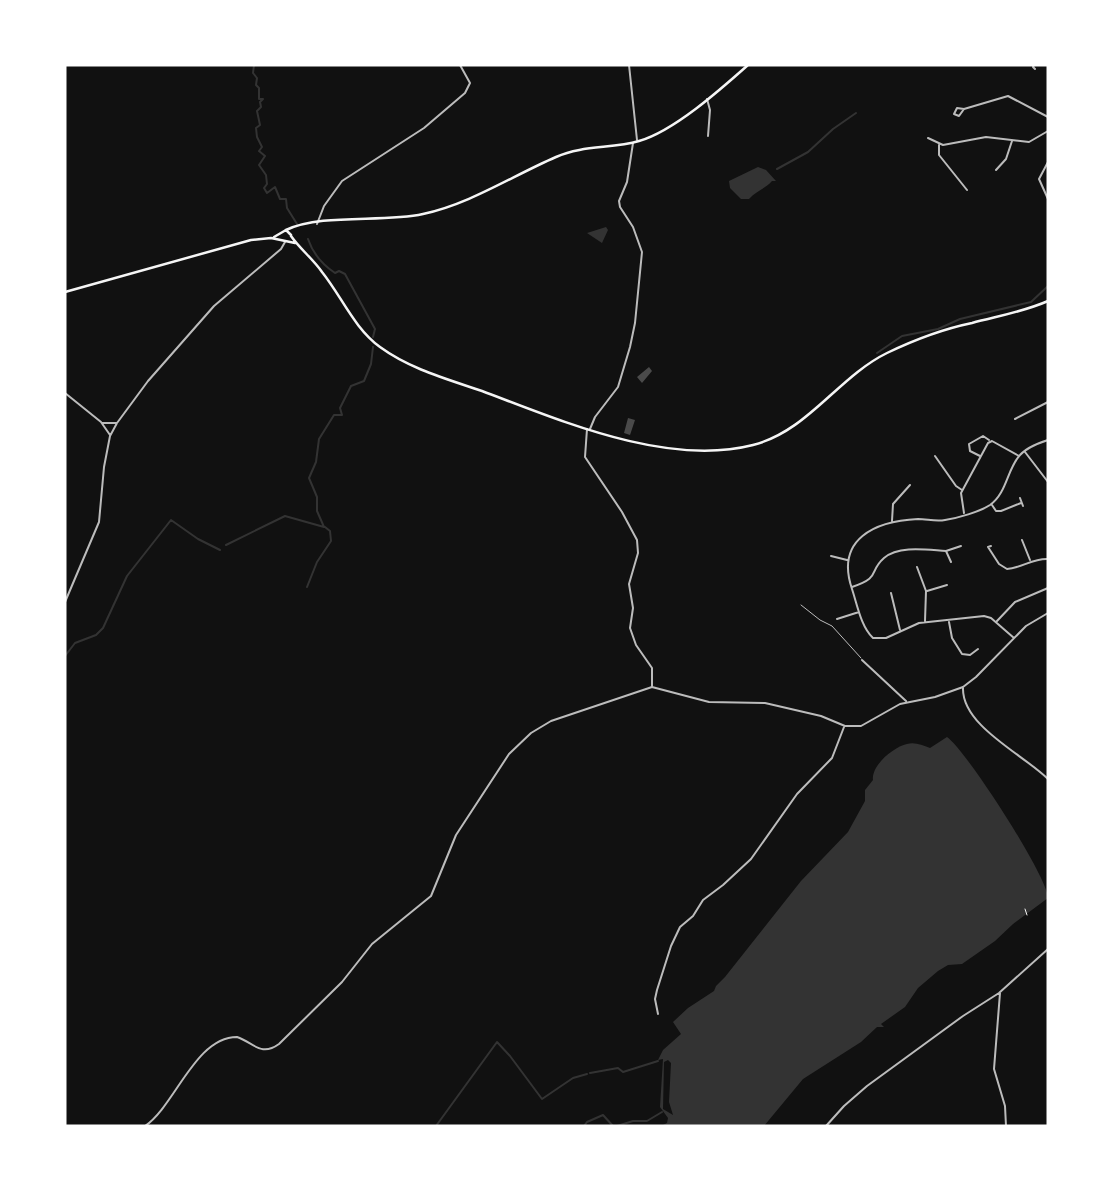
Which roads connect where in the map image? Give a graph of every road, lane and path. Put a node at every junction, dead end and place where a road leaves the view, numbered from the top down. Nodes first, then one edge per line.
1 (460, 65) edge
2 (629, 65) edge
3 (748, 65) edge
4 (707, 99) junction
5 (964, 109) dead end
6 (1048, 117) edge
7 (1048, 131) edge
8 (708, 136) dead end
9 (928, 138) dead end
10 (1013, 140) junction
11 (635, 142) junction
12 (939, 144) junction
13 (1048, 162) edge
14 (996, 170) dead end
15 (967, 190) dead end
16 (1048, 199) edge
17 (317, 224) junction
18 (297, 227) junction
19 (284, 232) junction
20 (291, 235) junction
21 (271, 238) junction
22 (286, 240) junction
23 (297, 244) junction
24 (65, 292) edge
25 (1048, 301) edge
26 (65, 393) edge
27 (1048, 402) edge
28 (1015, 419) dead end
29 (101, 422) junction
30 (117, 423) junction
31 (588, 429) junction
32 (110, 436) junction
33 (1048, 440) edge
34 (990, 441) junction
35 (1024, 451) junction
36 (935, 456) dead end
37 (1018, 456) junction
38 (981, 457) junction
39 (1048, 482) edge
40 (909, 487) dead end
41 (962, 490) junction
42 (1020, 498) dead end
43 (991, 504) junction
44 (964, 514) junction
45 (892, 522) junction
46 (1022, 539) dead end
47 (961, 546) dead end
48 (988, 547) dead end
49 (946, 551) junction
50 (831, 556) dead end
51 (1048, 559) edge
52 (848, 560) junction
53 (1031, 561) junction
54 (951, 562) dead end
55 (917, 567) dead end
56 (1007, 569) junction
57 (1006, 573) dead end
58 (851, 587) junction
59 (944, 587) dead end
60 (1048, 588) edge
61 (926, 591) junction
62 (891, 593) dead end
63 (65, 602) edge
64 (801, 605) dead end
65 (860, 612) junction
66 (840, 613) dead end
67 (1048, 613) edge
68 (841, 618) junction
69 (837, 619) dead end
70 (949, 621) junction
71 (925, 622) junction
72 (996, 622) junction
73 (900, 631) junction
74 (1014, 638) junction
75 (972, 648) dead end
76 (862, 660) joint
77 (652, 687) junction
78 (963, 687) junction
79 (906, 701) junction
80 (845, 726) junction
81 (1048, 779) edge
82 (1025, 909) dead end
83 (1027, 915) dead end
84 (1048, 949) edge
85 (999, 993) junction
86 (659, 1014) dead end
87 (145, 1126) edge
88 (826, 1126) edge
89 (1006, 1126) edge

1 - 17 street
2 - 11 street
3 - 4 main road
4 - 8 street
4 - 11 main road
5 - 6 street
7 - 10 street
9 - 12 street
10 - 12 street
10 - 14 street
11 - 17 main road
11 - 31 street
12 - 15 street
13 - 16 street
17 - 18 main road
18 - 19 main road
18 - 20 main road
19 - 20 main road
19 - 21 main road
19 - 22 main road
20 - 22 main road
20 - 23 main road
21 - 22 main road
21 - 24 main road
22 - 23 main road
22 - 30 street
23 - 31 main road
25 - 31 main road
26 - 29 street
27 - 28 street
29 - 30 street
29 - 32 street
30 - 32 street
31 - 77 street
32 - 63 street
33 - 35 street
34 - 37 street
34 - 38 street
34 - 38 street
35 - 37 street
35 - 39 street
36 - 41 street
37 - 43 street
38 - 41 street
40 - 45 street
41 - 44 street
42 - 43 street
43 - 44 street
44 - 45 street
45 - 52 street
46 - 53 street
47 - 49 street
48 - 56 street
49 - 54 street
49 - 58 street
50 - 52 street
51 - 53 street
52 - 58 street
53 - 56 street
55 - 61 street
56 - 57 street
58 - 65 street
59 - 61 street
60 - 72 street
61 - 71 street
62 - 73 street
64 - 76 lane
65 - 68 street
65 - 73 street
66 - 68 street
67 - 74 street
68 - 69 street
70 - 71 street
70 - 72 street
70 - 75 street
71 - 73 street
72 - 74 street
74 - 78 street
76 - 79 street
77 - 80 street
77 - 87 street
78 - 79 street
78 - 81 street
79 - 80 street
80 - 86 street
82 - 83 path
84 - 85 street
85 - 88 street
85 - 89 street

